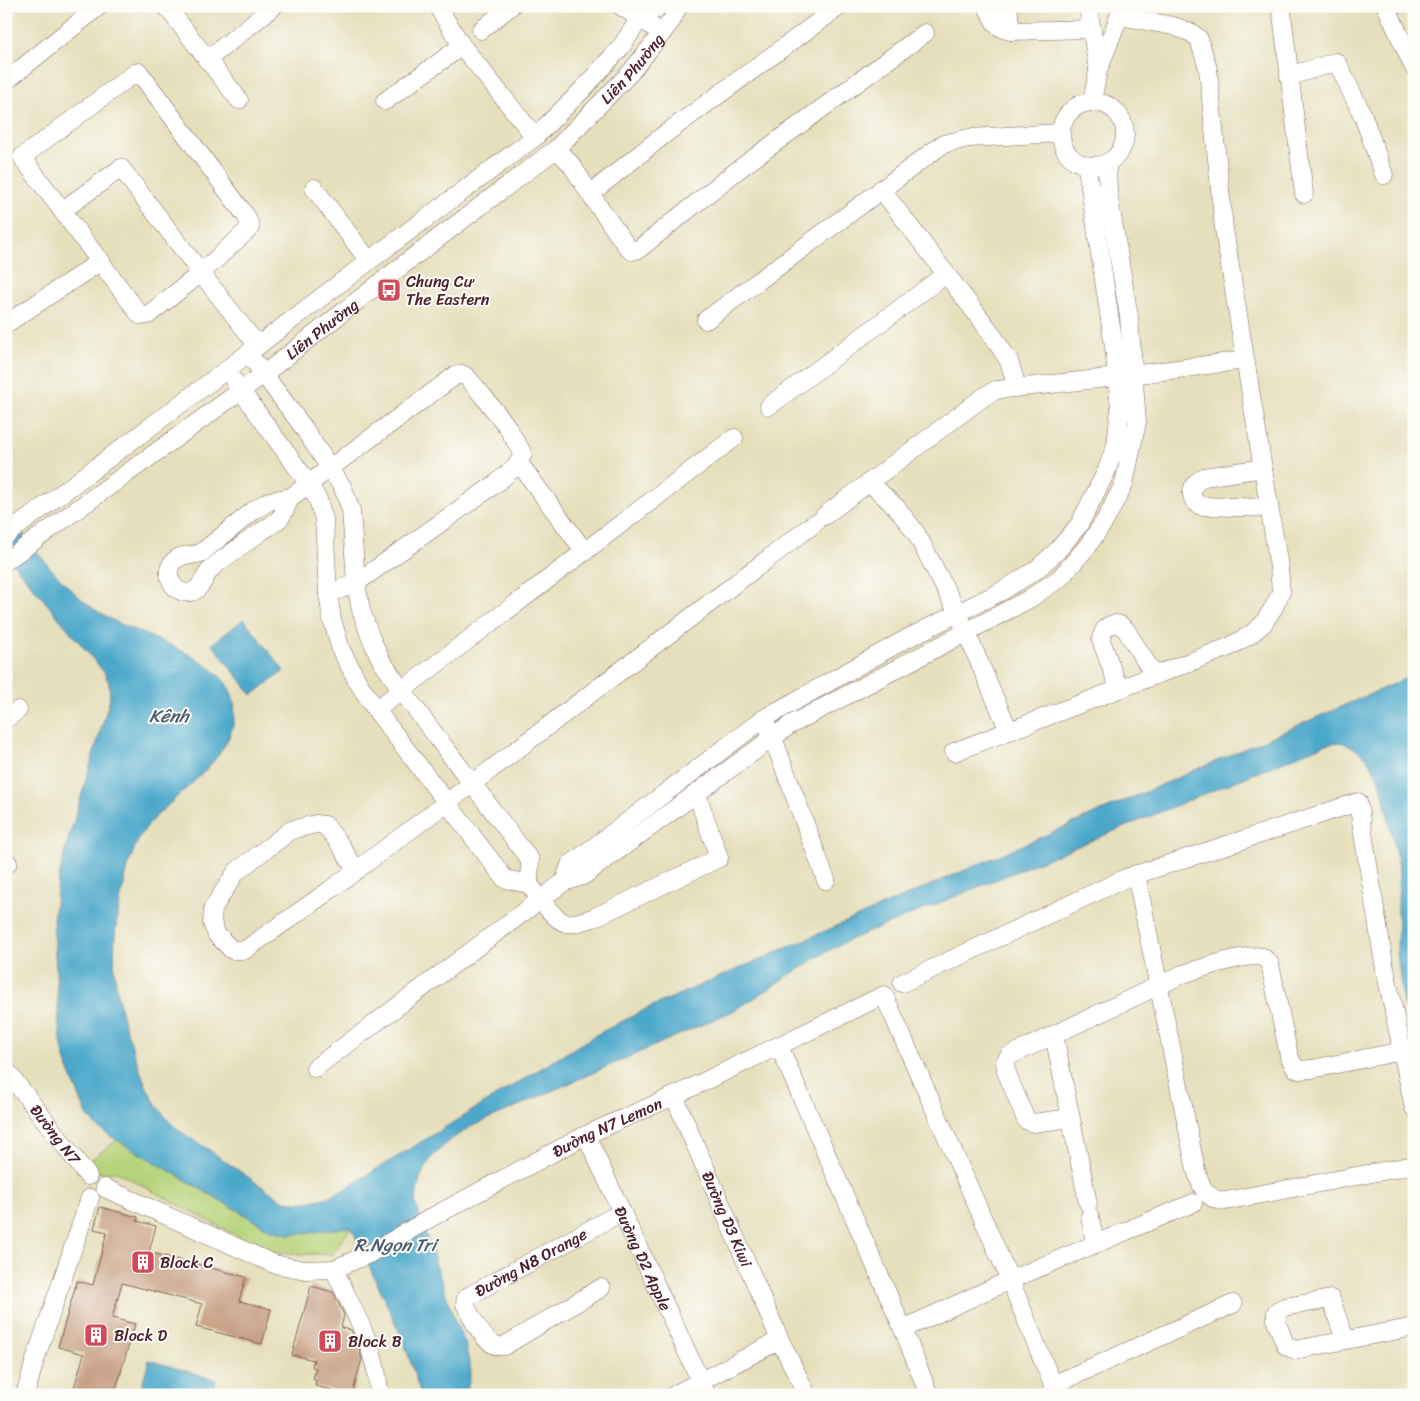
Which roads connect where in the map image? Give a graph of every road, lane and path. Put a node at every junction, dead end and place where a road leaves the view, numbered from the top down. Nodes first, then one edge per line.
1 (99, 6) edge
2 (166, 6) edge
3 (274, 6) edge
4 (511, 6) edge
5 (621, 6) edge
6 (660, 6) edge
7 (678, 6) edge
8 (840, 6) edge
9 (987, 6) edge
10 (1008, 6) edge
11 (1088, 6) edge
12 (1282, 6) edge
13 (1386, 6) edge
14 (1121, 11) edge
15 (441, 12) dead end
16 (640, 18) junction
17 (1092, 29) junction
18 (481, 30) dead end
19 (1011, 31) junction
20 (662, 33) junction
21 (925, 33) dead end
22 (462, 46) junction
23 (207, 60) junction
24 (1414, 68) edge
25 (1098, 71) junction
26 (1289, 76) junction
27 (6, 81) edge
28 (239, 100) dead end
29 (385, 101) dead end
30 (1092, 102) junction
31 (1060, 133) junction
32 (535, 137) junction
33 (556, 148) junction
34 (1107, 163) junction
35 (1087, 166) junction
36 (1384, 174) dead end
37 (314, 188) dead end
38 (881, 189) junction
39 (590, 194) junction
40 (1304, 194) dead end
41 (62, 210) junction
42 (101, 261) junction
43 (369, 261) junction
44 (201, 273) junction
45 (946, 274) junction
46 (706, 320) dead end
47 (6, 324) edge
48 (253, 350) junction
49 (1245, 360) junction
50 (226, 370) junction
51 (264, 374) junction
52 (1125, 376) junction
53 (1017, 387) junction
54 (241, 390) junction
55 (769, 406) dead end
56 (734, 438) dead end
57 (519, 463) junction
58 (331, 467) junction
59 (1263, 468) junction
60 (869, 482) junction
61 (309, 484) junction
62 (290, 497) junction
63 (1269, 508) junction
64 (6, 535) edge
65 (585, 552) junction
66 (6, 561) edge
67 (356, 584) junction
68 (328, 594) junction
69 (958, 613) junction
70 (965, 633) junction
71 (1154, 675) junction
72 (1119, 689) junction
73 (402, 690) junction
74 (376, 710) junction
75 (763, 719) junction
76 (1009, 731) junction
77 (773, 738) junction
78 (954, 752) dead end
79 (473, 783) junction
80 (697, 794) junction
81 (446, 802) junction
82 (356, 870) junction
83 (1136, 874) junction
84 (826, 880) dead end
85 (564, 882) junction
86 (528, 884) junction
87 (540, 899) junction
88 (902, 983) dead end
89 (1159, 986) junction
90 (1054, 1035) junction
91 (779, 1046) junction
92 (1402, 1051) junction
93 (315, 1068) dead end
94 (6, 1070) edge
95 (674, 1096) junction
96 (1414, 1108) edge
97 (1070, 1118) junction
98 (586, 1135) junction
99 (1414, 1165) edge
100 (88, 1176) junction
101 (105, 1188) junction
102 (90, 1198) junction
103 (1193, 1203) dead end
104 (622, 1212) junction
105 (1095, 1244) junction
106 (334, 1269) junction
107 (1010, 1280) junction
108 (602, 1288) dead end
109 (1233, 1304) dead end
110 (1414, 1327) edge
111 (903, 1329) junction
112 (780, 1340) junction
113 (1345, 1340) dead end
114 (704, 1388) edge
115 (1055, 1390) edge
116 (25, 1395) edge
117 (379, 1395) edge
118 (674, 1395) edge
119 (807, 1395) edge
120 (929, 1395) edge

1 - 27 street
2 - 23 street
3 - 23 street
4 - 18 street
5 - 16 street
6 - 16 street, Liên Phường
7 - 20 street, Liên Phường
8 - 39 street
9 - 19 street
10 - 19 street
11 - 17 street
12 - 26 street
13 - 24 street
14 - 25 street
14 - 49 street
15 - 22 street
16 - 20 street
16 - 32 street, Liên Phường
17 - 19 street
17 - 25 street
20 - 33 street, Liên Phường
21 - 39 street
22 - 29 street
22 - 32 street
23 - 28 street
25 - 30 street
26 - 36 street
26 - 40 street
30 - 31 street
30 - 34 street
31 - 35 street
31 - 38 street
32 - 43 street, Liên Phường
33 - 39 street
33 - 51 street, Liên Phường
34 - 35 street
34 - 52 street
35 - 52 street
37 - 43 street
38 - 45 street
38 - 46 street
41 - 42 street
41 - 44 street
41 - 44 street
42 - 44 street
42 - 47 street
43 - 48 street, Liên Phường
44 - 48 street
45 - 53 street
45 - 55 street
48 - 50 street, Liên Phường
48 - 51 street
49 - 52 street
49 - 59 street
50 - 54 street
50 - 64 street, Liên Phường
51 - 54 street, Liên Phường
51 - 58 street
52 - 53 street
52 - 69 street
52 - 70 street
53 - 60 street
54 - 61 street
54 - 66 street, Liên Phường
56 - 65 street
57 - 58 street
57 - 65 street
57 - 67 street
58 - 61 street
58 - 67 street
59 - 63 street
59 - 63 street
60 - 69 street
60 - 79 street
61 - 62 street
61 - 68 street
62 - 62 street
63 - 71 street
65 - 73 street
67 - 68 street
67 - 73 street
68 - 74 street
69 - 70 street
69 - 75 street
70 - 76 street
70 - 77 street
71 - 72 street
71 - 72 street
72 - 76 street
73 - 74 street
73 - 79 street
74 - 81 street
75 - 77 street
75 - 85 street
76 - 78 street
77 - 80 street
77 - 84 street
79 - 81 street
79 - 86 street
80 - 85 street
80 - 87 street
81 - 82 street
81 - 86 street
82 - 82 street
83 - 88 street
83 - 89 street
83 - 92 street
85 - 87 street
86 - 87 street
87 - 93 street
89 - 90 street
89 - 92 street
89 - 99 street
90 - 97 street
90 - 97 street
91 - 95 street, Đường N7 Lemon
91 - 107 street, Đường N7 Lemon
91 - 111 street
92 - 96 street
94 - 100 street, Đường N7
95 - 98 street, Đường N7 Lemon
95 - 112 street, Đường D3 Kiwi
97 - 105 street
98 - 104 street, Đường D2 Apple
98 - 106 street, Đường N7 Lemon
100 - 101 street
100 - 102 street
101 - 102 street
101 - 106 street
102 - 116 street
103 - 105 street
104 - 108 street, Đường N8 Orange
104 - 114 street, Đường D2 Apple
105 - 107 street
106 - 117 street
107 - 111 street
107 - 115 street
109 - 115 street
110 - 113 street
111 - 120 street
112 - 114 street
112 - 119 street, Đường D3 Kiwi
114 - 118 street

